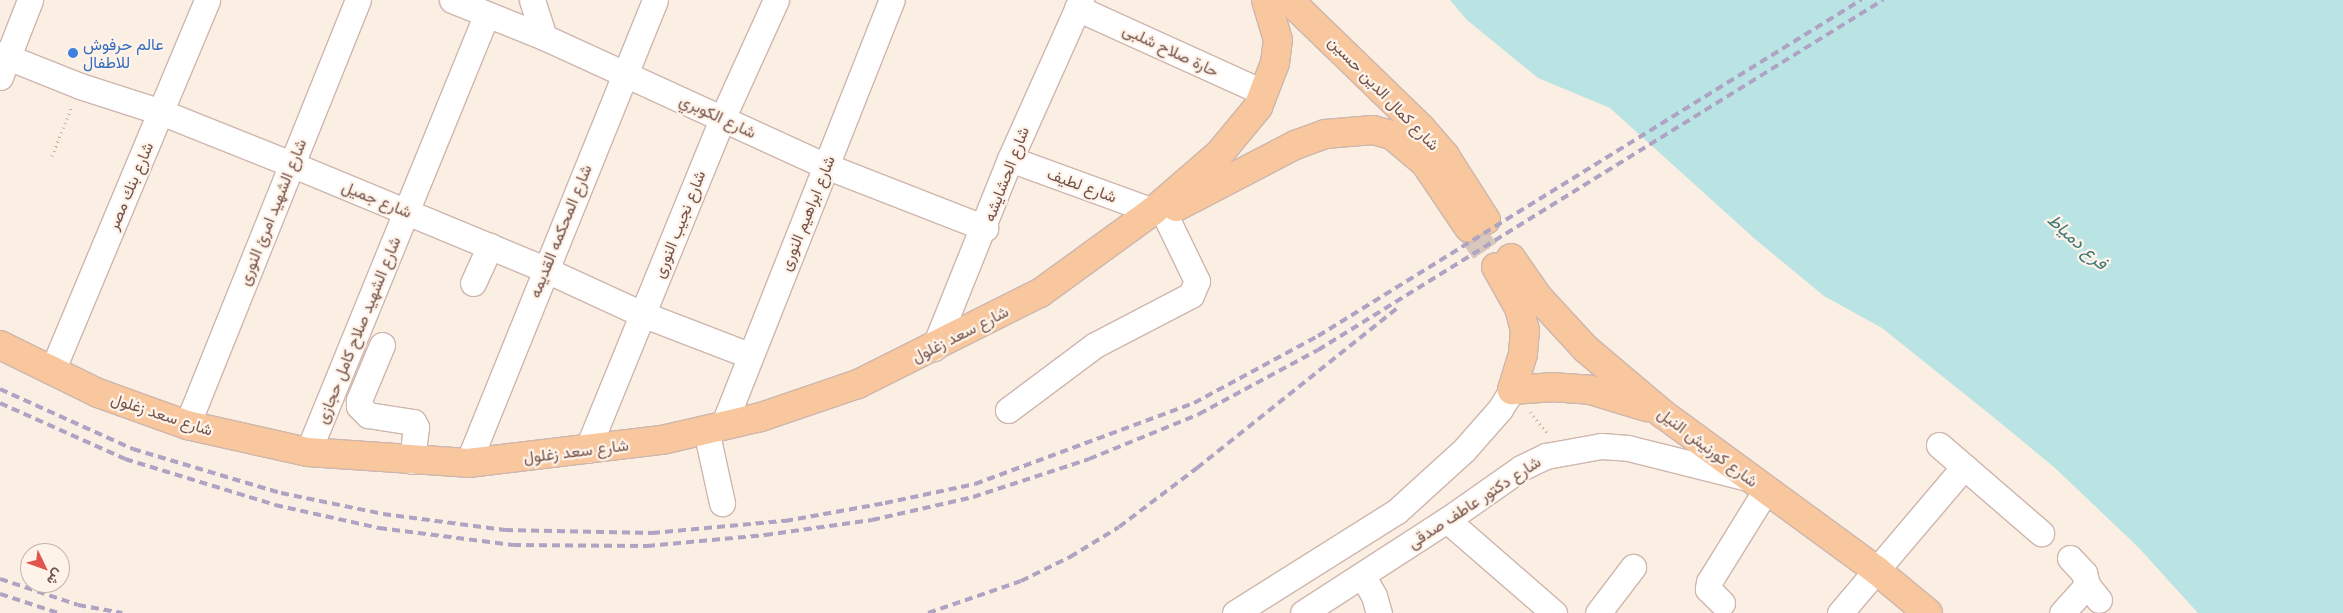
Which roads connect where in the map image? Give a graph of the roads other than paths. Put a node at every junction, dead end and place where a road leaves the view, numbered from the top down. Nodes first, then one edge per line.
1 (30, 0) edge
2 (207, 0) edge
3 (358, 0) edge
4 (452, 0) edge
5 (532, 0) edge
6 (655, 0) edge
7 (776, 0) edge
8 (892, 0) edge
9 (1266, 0) edge
10 (1289, 0) edge
11 (1103, 10) edge
12 (486, 14) junction
13 (544, 37) junction
14 (2, 63) edge
15 (626, 74) junction
16 (1264, 93) junction
17 (161, 112) junction
18 (722, 118) junction
19 (1010, 159) junction
20 (291, 164) junction
21 (826, 166) junction
22 (407, 211) junction
23 (1159, 212) junction
24 (1478, 224) joint
25 (985, 228) junction
26 (490, 246) junction
27 (544, 269) junction
28 (473, 283) dead end
29 (642, 314) junction
30 (0, 345) edge
31 (382, 345) dead end
32 (934, 348) junction
33 (748, 355) junction
34 (52, 371) junction
35 (1512, 390) junction
36 (1008, 410) dead end
37 (1663, 414) junction
38 (187, 425) junction
39 (714, 428) junction
40 (1939, 445) dead end
41 (587, 450) junction
42 (308, 452) junction
43 (412, 461) junction
44 (468, 463) junction
45 (1964, 466) junction
46 (1758, 484) junction
47 (722, 503) dead end
48 (1447, 520) junction
49 (2041, 534) dead end
50 (2070, 558) dead end
51 (1632, 567) dead end
52 (1876, 570) junction
53 (1362, 575) junction
54 (1722, 603) dead end
55 (1235, 613) edge
56 (1303, 613) edge
57 (1379, 613) edge
58 (1554, 613) edge
59 (1598, 613) edge
60 (1840, 613) edge
61 (1928, 613) edge
62 (2062, 613) edge

1 - 14 street
2 - 17 street, شارع بنك مصر
3 - 20 street, شارع الشهيد امرئ النورى
4 - 12 street, شارع الكوبري
5 - 13 street
6 - 15 street, شارع المحكمه القديمه
7 - 18 street, شارع نجيب النورى
8 - 21 street, شارع ابراهيم النورى
9 - 16 main road, شارع سعد زغلول
10 - 24 main road, شارع كمال الدين حسين
11 - 16 street, حارة صلاح شلبى
11 - 19 street, شارع الحشايشه
12 - 13 street, شارع الكوبري
12 - 22 street, شارع الشهيد صلاح كامل حجازى
13 - 15 street, شارع الكوبري
14 - 17 street, شارع جميل
15 - 18 street, شارع الكوبري
15 - 27 street, شارع المحكمه القديمه
16 - 23 main road, شارع سعد زغلول
17 - 20 street, شارع جميل
17 - 34 street, شارع بنك مصر
18 - 21 street, شارع الكوبري
18 - 29 street, شارع نجيب النورى
19 - 23 street, شارع لطيف
19 - 25 street, شارع الحشايشه
20 - 22 street, شارع جميل
20 - 38 street, شارع الشهيد امرئ النورى
21 - 25 street, شارع الكوبري
21 - 33 street, شارع ابراهيم النورى
22 - 26 street, شارع جميل
22 - 42 street, شارع الشهيد صلاح كامل حجازى
23 - 24 main road, شارع سعد زغلول
23 - 32 main road, شارع سعد زغلول
23 - 36 street
25 - 32 street, شارع الحشايشه
26 - 27 street, شارع جميل
26 - 28 street
27 - 29 street, شارع جميل
27 - 44 street, شارع المحكمه القديمه
29 - 33 street, شارع جميل
29 - 41 street, شارع نجيب النورى
30 - 34 main road, شارع سعد زغلول
31 - 43 street
32 - 39 main road, شارع سعد زغلول
33 - 39 street, شارع ابراهيم النورى
34 - 38 main road, شارع سعد زغلول
35 - 37 main road
35 - 37 main road, شارع كورنيش النيل
35 - 55 street
37 - 46 main road, شارع كورنيش النيل
38 - 42 main road, شارع سعد زغلول
39 - 41 main road, شارع سعد زغلول
39 - 47 street
40 - 45 street
41 - 44 main road, شارع سعد زغلول
42 - 43 main road, شارع سعد زغلول
43 - 44 main road, شارع سعد زغلول
45 - 49 street
45 - 52 street
46 - 48 street, شارع دكتور عاطف صدقى
46 - 52 main road, شارع كورنيش النيل
46 - 54 street
48 - 53 street, شارع دكتور عاطف صدقى
48 - 58 street
50 - 62 street
51 - 59 street
52 - 60 street
52 - 61 main road, شارع كورنيش النيل
53 - 56 street, شارع دكتور عاطف صدقى
53 - 57 street

